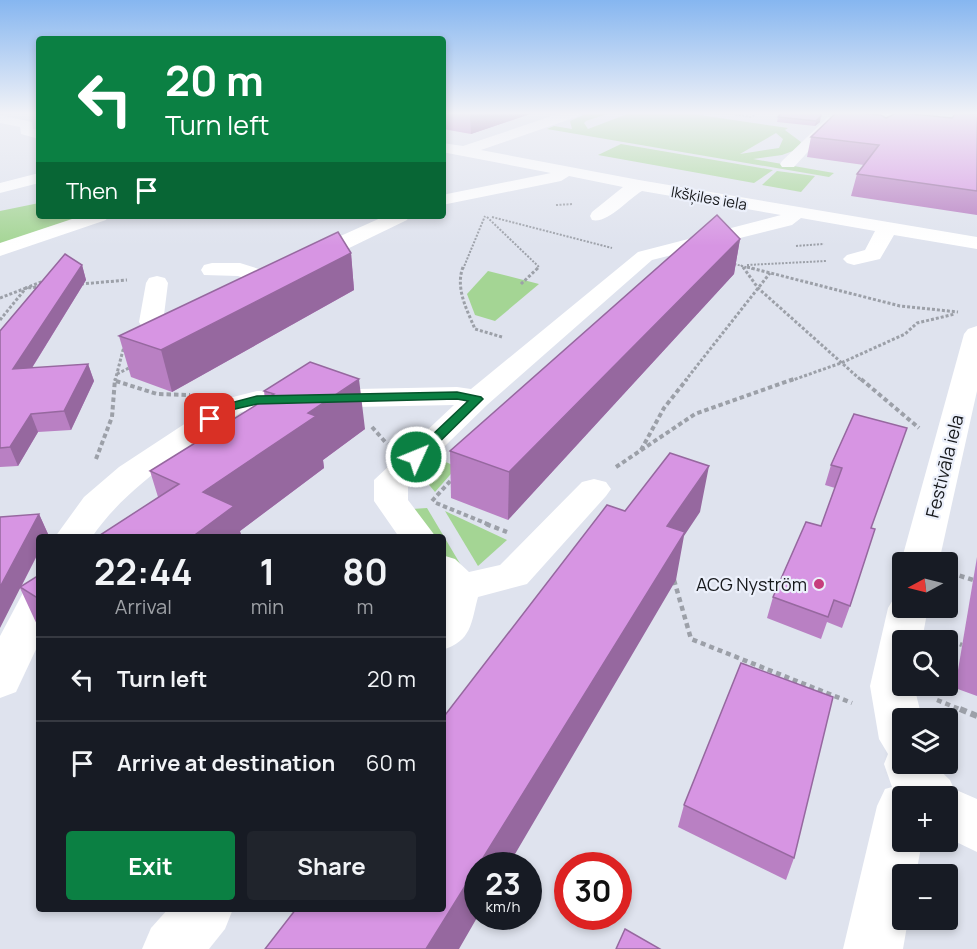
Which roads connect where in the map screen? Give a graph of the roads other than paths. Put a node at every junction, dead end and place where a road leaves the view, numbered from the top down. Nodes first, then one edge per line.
1 (497, 157) edge
2 (795, 157) edge
3 (788, 164) dead end
4 (571, 172) junction
5 (36, 179) edge
6 (639, 185) junction
7 (0, 188) edge
8 (446, 199) edge
9 (796, 213) junction
10 (598, 216) dead end
11 (90, 219) edge
12 (394, 219) edge
13 (887, 228) junction
14 (977, 243) edge
15 (0, 250) edge
16 (854, 259) road end
17 (212, 270) dead end
18 (267, 279) junction
19 (157, 283) dead end
20 (236, 293) edge
21 (216, 303) edge
22 (174, 322) junction
23 (977, 334) edge
24 (141, 348) edge
25 (477, 399) junction
26 (594, 489) dead end
27 (75, 534) edge
28 (416, 534) edge
29 (922, 552) edge
30 (452, 578) edge
31 (36, 605) edge
32 (906, 618) edge
33 (446, 631) edge
34 (0, 681) edge
35 (898, 708) edge
36 (908, 774) edge
37 (958, 816) edge
38 (977, 827) edge
39 (203, 912) edge
40 (172, 949) edge
41 (873, 949) edge

1 - 4 street, Ikšķiles iela
2 - 3 street
4 - 6 street, Ikšķiles iela
4 - 8 street
5 - 7 street
6 - 9 street, Ikšķiles iela
6 - 10 street
9 - 13 street, Ikšķiles iela
9 - 25 street
11 - 15 street
12 - 18 street
13 - 14 street, Ikšķiles iela
13 - 16 street
17 - 18 street
18 - 20 street
19 - 22 street
21 - 22 street
22 - 24 street
23 - 29 street, Festivāla iela
25 - 27 street
25 - 28 street
26 - 30 street
30 - 33 street
31 - 34 street
32 - 35 street
36 - 41 street
37 - 38 street
39 - 40 street

